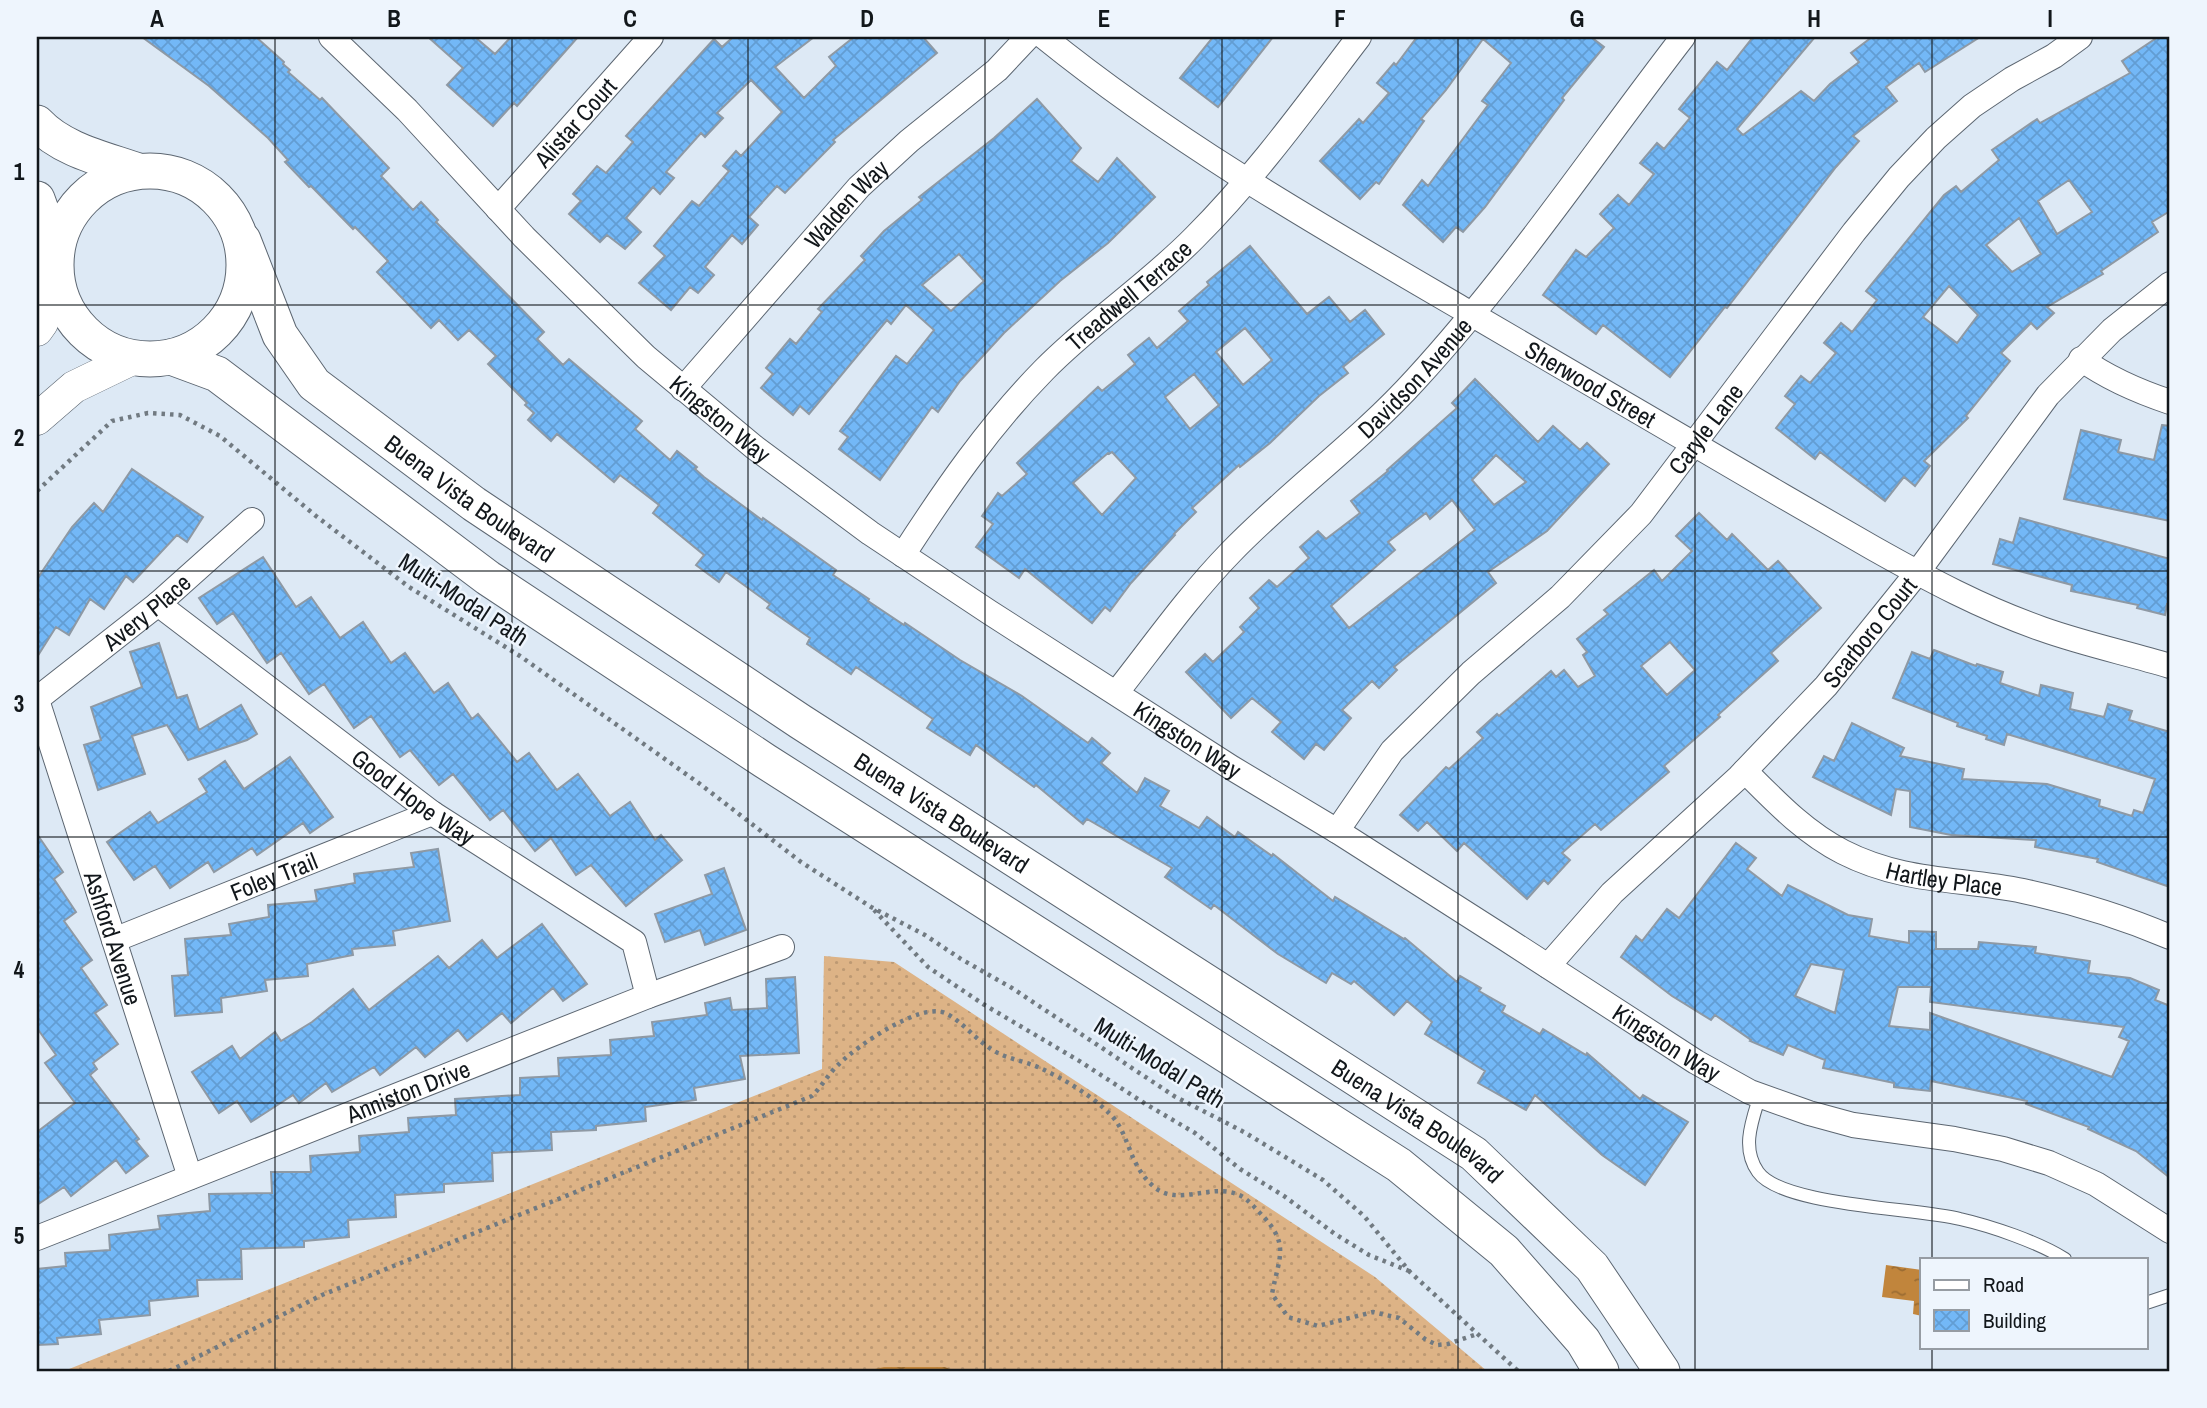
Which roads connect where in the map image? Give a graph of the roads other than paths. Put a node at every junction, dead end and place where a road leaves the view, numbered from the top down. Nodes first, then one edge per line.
1 (331, 37) edge
2 (651, 37) edge
3 (1028, 37) edge
4 (1044, 37) edge
5 (1359, 37) edge
6 (1684, 37) edge
7 (2080, 37) edge
8 (37, 123) edge
9 (138, 171) junction
10 (1246, 181) junction
11 (37, 199) edge
12 (498, 209) junction
13 (243, 240) junction
14 (56, 263) junction
15 (2170, 285) edge
16 (1474, 315) junction
17 (37, 330) edge
18 (172, 357) junction
19 (134, 358) junction
20 (2081, 359) junction
21 (683, 389) junction
22 (2170, 402) edge
23 (37, 419) edge
24 (1695, 444) junction
25 (252, 520) dead end
26 (903, 555) junction
27 (1917, 573) junction
28 (158, 604) junction
29 (2170, 666) edge
30 (1117, 692) junction
31 (37, 699) edge
32 (1745, 771) junction
33 (432, 813) junction
34 (1337, 831) junction
35 (2170, 937) edge
36 (114, 940) junction
37 (782, 947) dead end
38 (1548, 966) junction
39 (648, 996) junction
40 (1760, 1095) junction
41 (190, 1177) junction
42 (2170, 1231) edge
43 (37, 1238) edge
44 (2063, 1258) edge
45 (2170, 1295) edge
46 (2148, 1302) edge
47 (1601, 1371) edge
48 (1662, 1371) edge

1 - 12 street, Kingston Way
2 - 12 street, Alistar Court
3 - 21 street, Walden Way
4 - 10 street, Sherwood Street
5 - 10 street, Treadwell Terrace
6 - 16 street, Davidson Avenue
7 - 24 street, Caryle Lane
8 - 9 main road, Buena Vista Boulevard
9 - 13 main road, Buena Vista Boulevard
9 - 14 main road, Buena Vista Boulevard
10 - 16 street, Sherwood Street
10 - 26 street, Treadwell Terrace
11 - 14 main road, Buena Vista Boulevard
12 - 21 street, Kingston Way
13 - 18 main road, Buena Vista Boulevard
13 - 48 main road, Buena Vista Boulevard
14 - 17 street
14 - 19 main road, Buena Vista Boulevard
15 - 20 street, Scarboro Court
16 - 24 street, Sherwood Street
16 - 30 street, Davidson Avenue
18 - 19 main road, Buena Vista Boulevard
18 - 47 main road, Buena Vista Boulevard
19 - 23 street
20 - 22 street
20 - 27 street, Scarboro Court
21 - 26 street, Kingston Way
24 - 27 street, Sherwood Street
24 - 34 street, Caryle Lane
25 - 28 street, Avery Place
26 - 30 street, Kingston Way
27 - 29 street, Sherwood Street
27 - 32 street, Scarboro Court
28 - 31 street, Avery Place
28 - 33 street, Good Hope Way
30 - 34 street, Kingston Way
31 - 36 street, Ashford Avenue
32 - 35 street, Hartley Place
32 - 38 street, Scarboro Court
33 - 36 street, Foley Trail
33 - 39 street, Good Hope Way
34 - 38 street, Kingston Way
36 - 41 street, Ashford Avenue
37 - 39 street, Anniston Drive
38 - 40 street, Kingston Way
39 - 41 street, Anniston Drive
40 - 42 street, Kingston Way
40 - 44 lane
41 - 43 street, Anniston Drive
45 - 46 lane

